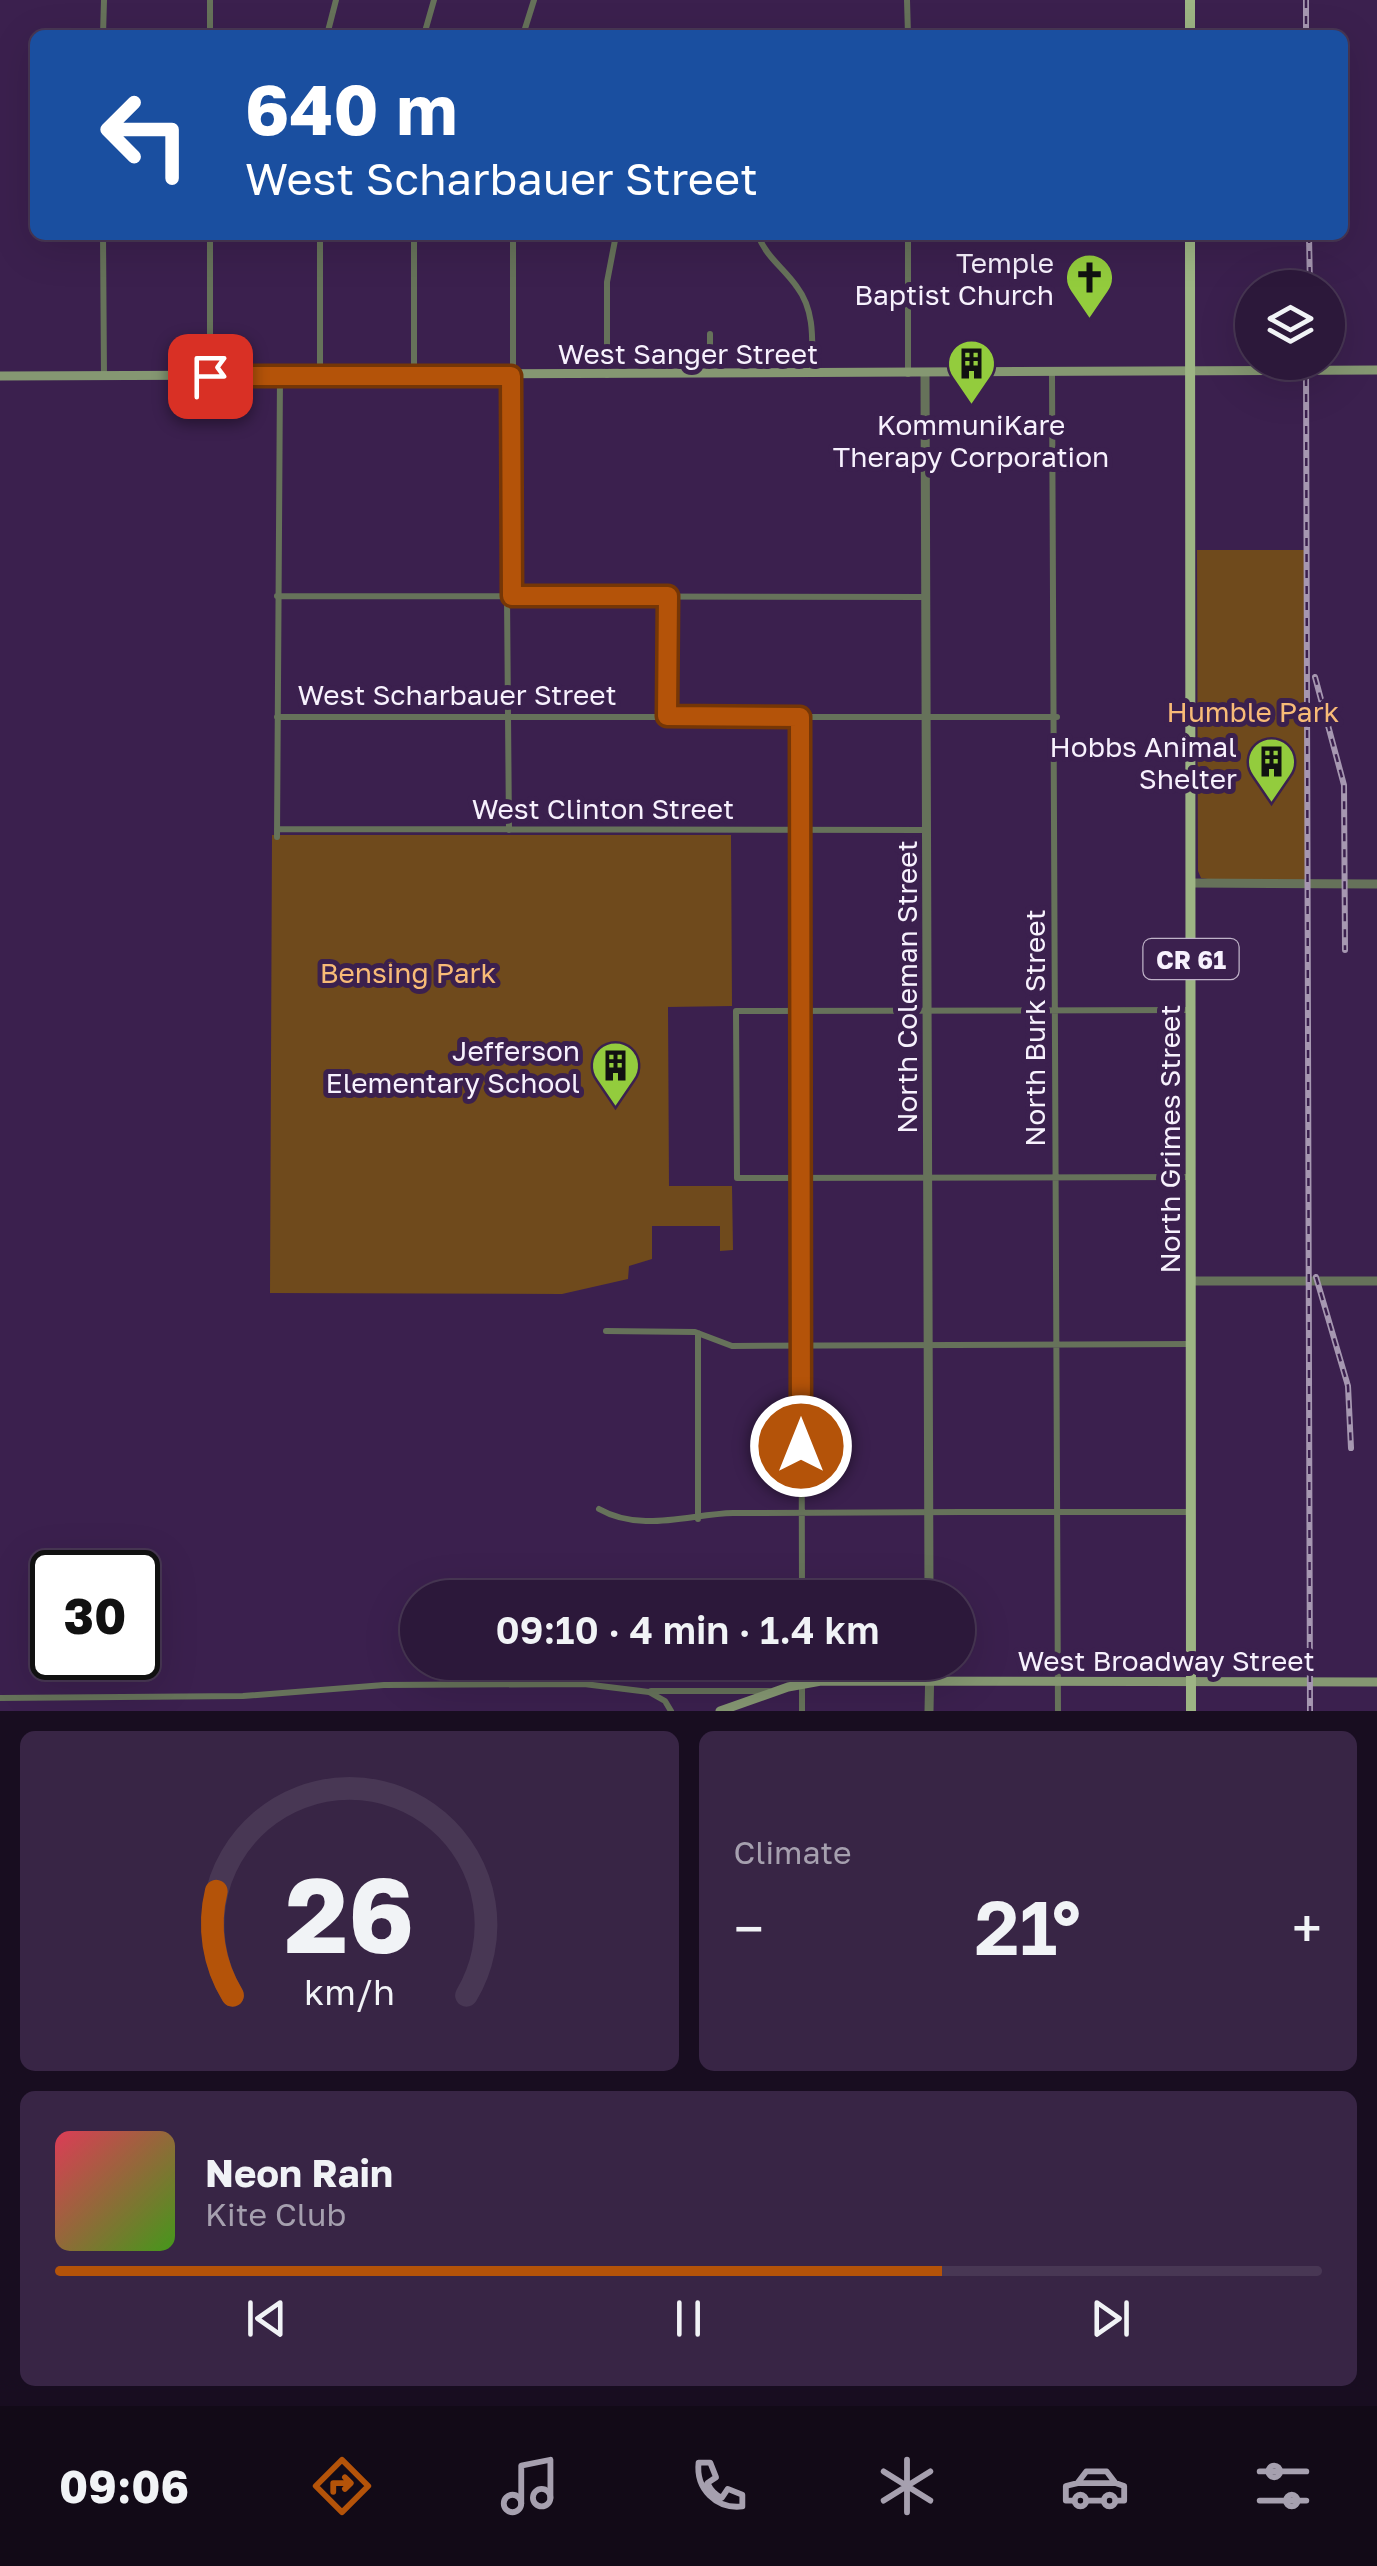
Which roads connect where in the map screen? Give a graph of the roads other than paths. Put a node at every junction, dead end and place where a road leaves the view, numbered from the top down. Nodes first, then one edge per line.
1 (104, 0) edge
2 (210, 0) edge
3 (336, 0) edge
4 (434, 0) edge
5 (534, 0) edge
6 (907, 0) edge
7 (1190, 0) edge
8 (103, 30) edge
9 (210, 30) edge
10 (327, 30) edge
11 (425, 30) edge
12 (524, 30) edge
13 (908, 30) edge
14 (1190, 30) edge
15 (104, 240) edge
16 (210, 240) edge
17 (320, 240) edge
18 (414, 240) edge
19 (512, 240) edge
20 (615, 240) edge
21 (760, 240) edge
22 (908, 240) edge
23 (1190, 240) edge
24 (710, 334) dead end
25 (1377, 370) edge
26 (1052, 374) junction
27 (1190, 374) junction
28 (812, 375) junction
29 (908, 375) junction
30 (0, 376) edge
31 (104, 376) junction
32 (210, 376) junction
33 (280, 376) junction
34 (320, 376) junction
35 (414, 376) junction
36 (511, 376) junction
37 (608, 376) junction
38 (710, 376) junction
39 (925, 376) junction
40 (277, 596) junction
41 (510, 596) junction
42 (668, 596) junction
43 (926, 597) junction
44 (277, 716) junction
45 (508, 716) junction
46 (667, 716) junction
47 (800, 717) junction
48 (928, 717) junction
49 (1057, 717) junction
50 (509, 830) junction
51 (800, 830) junction
52 (928, 830) junction
53 (1191, 883) junction
54 (1377, 884) edge
55 (1057, 1010) junction
56 (1192, 1010) junction
57 (928, 1011) junction
58 (800, 1012) junction
59 (801, 1178) junction
60 (928, 1178) junction
61 (1058, 1178) junction
62 (1191, 1178) junction
63 (1192, 1281) junction
64 (1377, 1281) edge
65 (606, 1332) dead end
66 (698, 1333) junction
67 (1058, 1343) junction
68 (928, 1344) junction
69 (1192, 1344) junction
70 (800, 1345) junction
71 (600, 1509) dead end
72 (1058, 1512) junction
73 (1192, 1512) junction
74 (801, 1513) junction
75 (929, 1513) junction
76 (698, 1519) junction
77 (802, 1580) edge
78 (930, 1580) edge
79 (802, 1680) edge
80 (929, 1682) junction
81 (1058, 1682) junction
82 (1191, 1682) junction
83 (1377, 1682) edge
84 (802, 1684) junction
85 (775, 1691) junction
86 (649, 1692) junction
87 (0, 1698) edge
88 (672, 1711) edge
89 (720, 1711) edge
90 (802, 1711) edge
91 (929, 1711) edge
92 (1058, 1711) edge
93 (1191, 1711) edge

1 - 8 street
2 - 9 street
3 - 10 street
4 - 11 street
5 - 12 street
6 - 13 street
7 - 14 main road
15 - 31 street
16 - 32 street
17 - 34 street
18 - 35 street
19 - 36 street
20 - 37 street
21 - 28 street
22 - 29 street
23 - 27 main road, North Grimes Street / CR 61
24 - 38 street
25 - 27 main road, West Sanger Street
26 - 27 main road, West Sanger Street
26 - 39 main road, West Sanger Street
26 - 49 street, North Burk Street
27 - 53 main road, North Grimes Street / CR 61
28 - 29 main road, West Sanger Street
28 - 38 main road, West Sanger Street
29 - 39 main road, West Sanger Street
30 - 31 main road, West Sanger Street
31 - 32 main road, West Sanger Street
32 - 33 main road, West Sanger Street
33 - 34 main road, West Sanger Street
33 - 40 street
34 - 35 main road, West Sanger Street
35 - 36 main road, West Sanger Street
36 - 37 main road, West Sanger Street
36 - 41 street
37 - 38 main road, West Sanger Street
39 - 43 street, North Coleman Street
40 - 41 street
40 - 44 street
41 - 42 street
41 - 45 street
42 - 43 street
42 - 46 street
43 - 48 street, North Coleman Street
44 - 45 street, West Scharbauer Street
44 - 50 street, West Clinton Street
45 - 46 street, West Scharbauer Street
45 - 50 street
46 - 47 street, West Scharbauer Street
47 - 48 street, West Scharbauer Street
47 - 51 street
48 - 49 street, West Scharbauer Street
48 - 52 street, North Coleman Street
49 - 55 street, North Burk Street
50 - 51 street, West Clinton Street
51 - 52 street, West Clinton Street
51 - 58 street
52 - 57 street, North Coleman Street
53 - 54 street
53 - 56 main road, North Grimes Street / CR 61
55 - 56 street
55 - 57 street
55 - 61 street, North Burk Street
56 - 62 main road, North Grimes Street / CR 61
57 - 58 street
57 - 60 street, North Coleman Street
58 - 59 street
58 - 59 street
59 - 60 street
59 - 70 street
60 - 61 street
60 - 68 street, North Coleman Street
61 - 62 street
61 - 67 street, North Burk Street
62 - 63 main road, North Grimes Street / CR 61
63 - 64 street
63 - 69 main road, North Grimes Street / CR 61
65 - 66 street
66 - 70 street
66 - 76 street
67 - 68 street
67 - 69 street
67 - 72 street, North Burk Street
68 - 70 street
68 - 75 street, North Coleman Street
69 - 73 main road, North Grimes Street / CR 61
70 - 74 street
71 - 76 street
72 - 73 street
72 - 75 street
72 - 81 street, North Burk Street
73 - 82 main road, North Grimes Street / CR 61
74 - 75 street
74 - 76 street
74 - 77 street
75 - 78 street, North Coleman Street
79 - 84 street
80 - 81 main road, West Broadway Street
80 - 84 main road, West Broadway Street
80 - 91 street
81 - 82 main road, West Broadway Street
81 - 92 street, North Burk Street
82 - 83 main road, West Broadway Street
82 - 93 main road, CR 61
84 - 85 main road, West Broadway Street
84 - 90 street
85 - 86 street
85 - 89 main road, West Broadway Street
86 - 87 street
86 - 88 street

